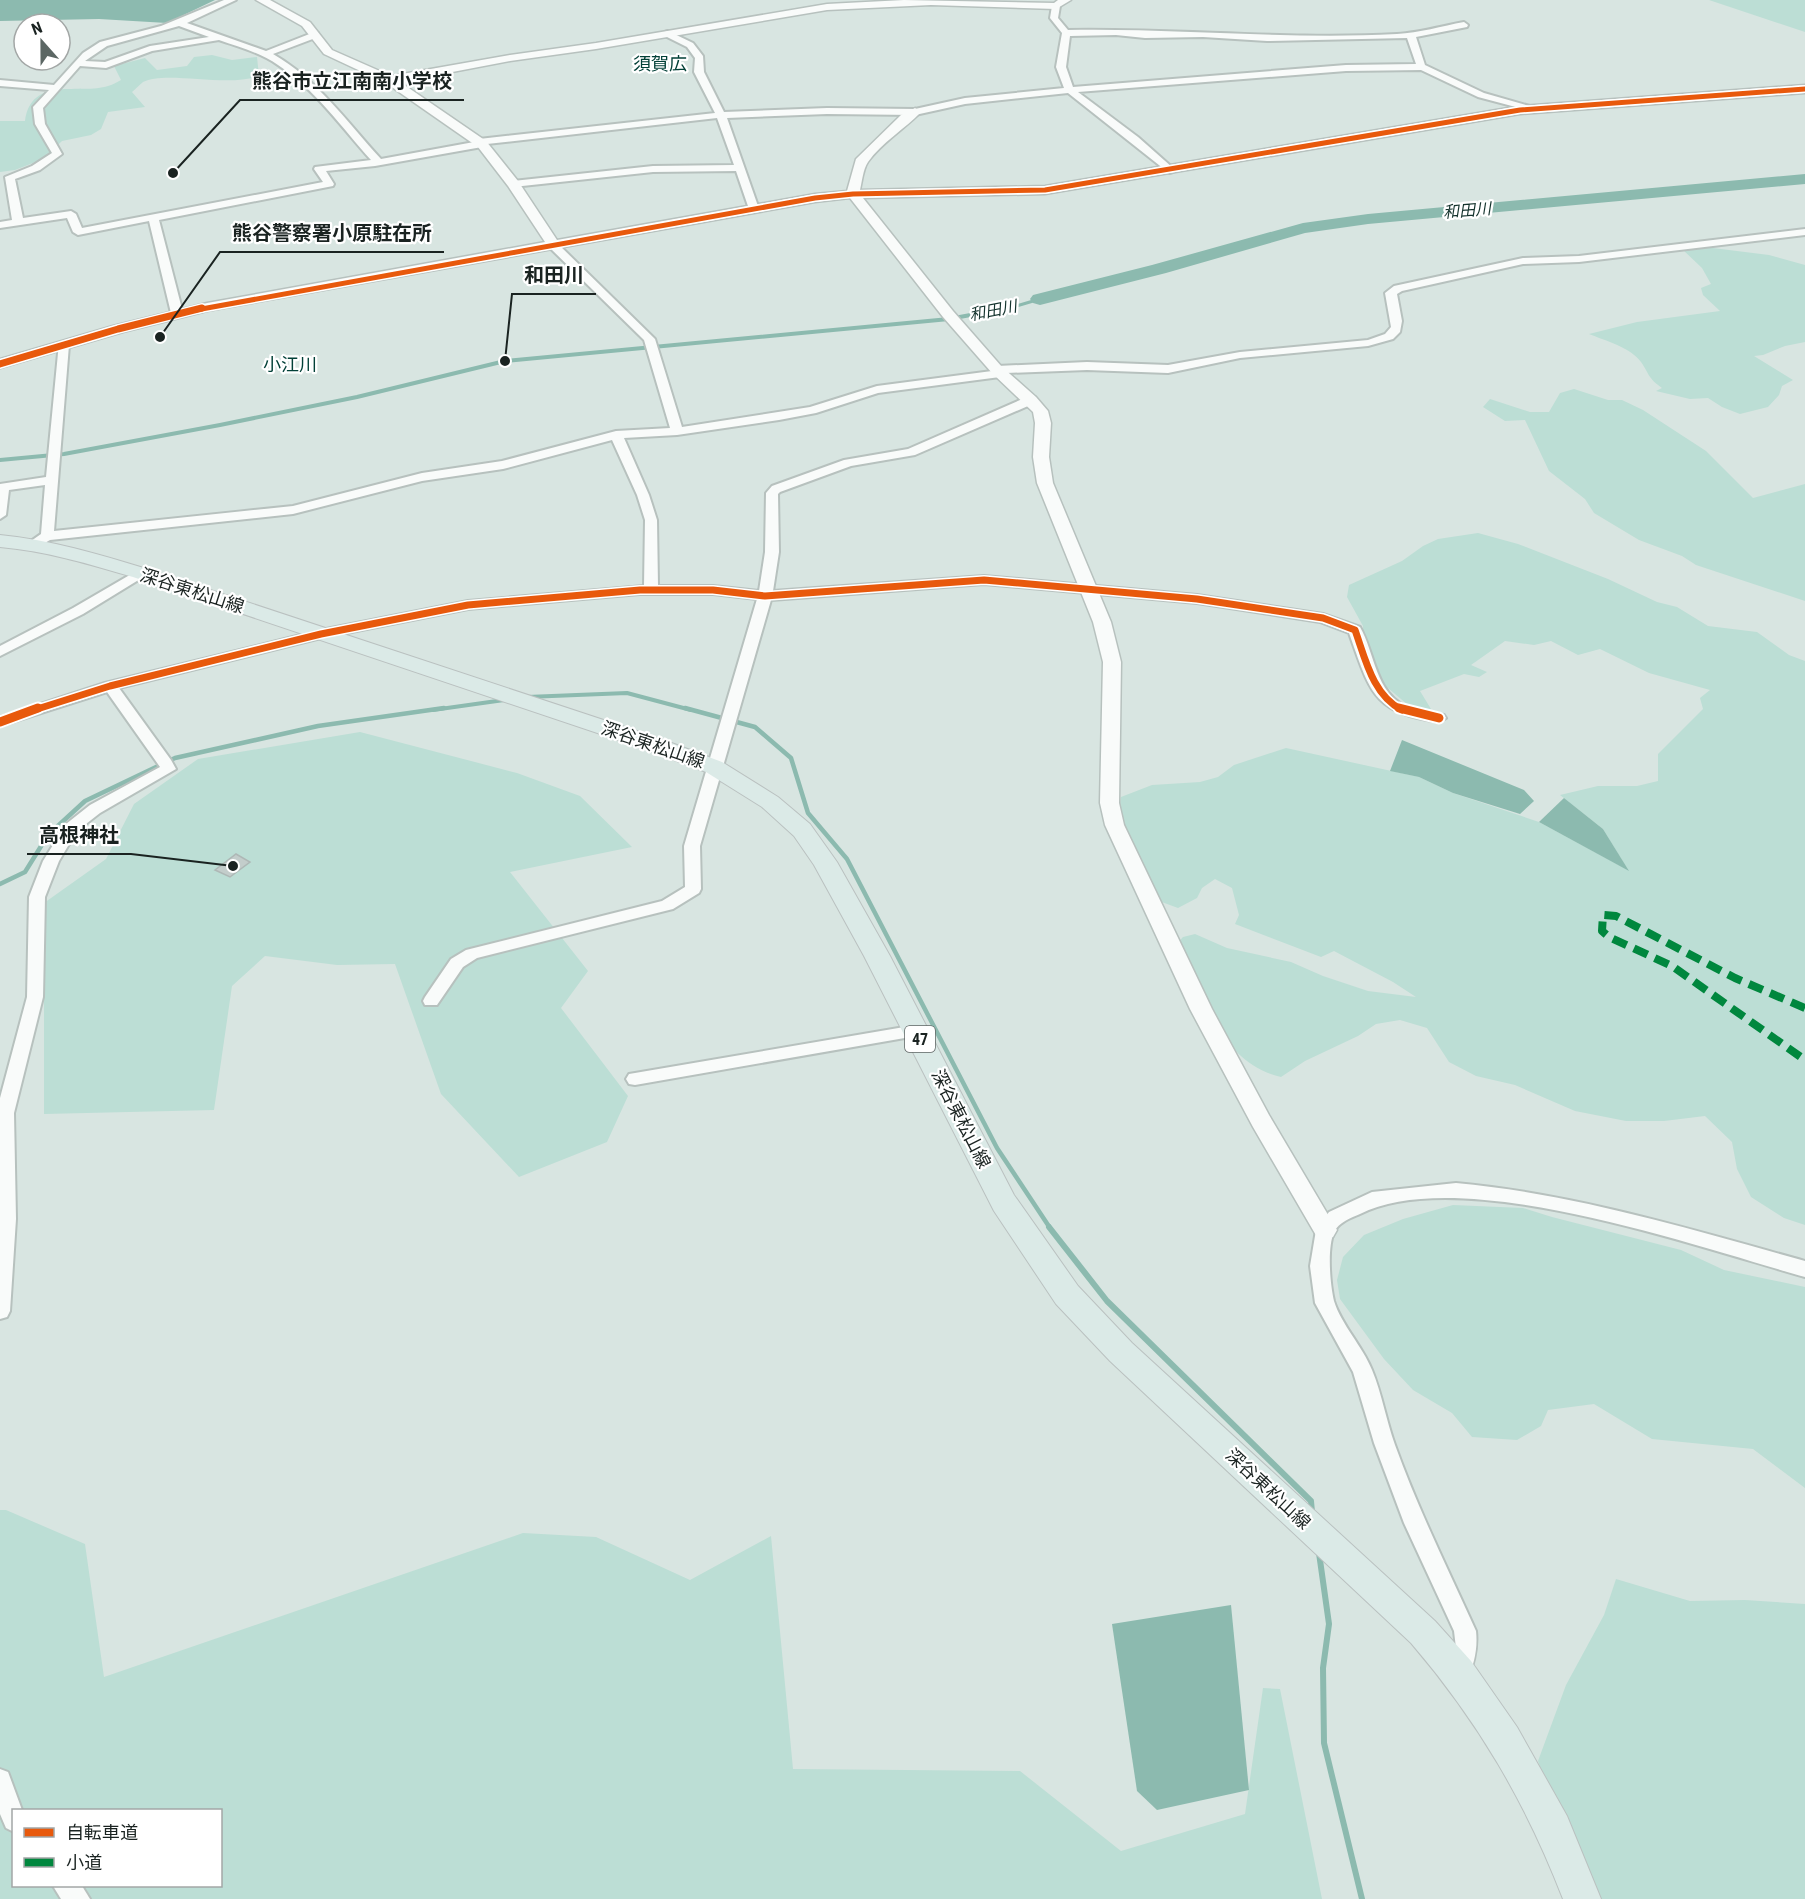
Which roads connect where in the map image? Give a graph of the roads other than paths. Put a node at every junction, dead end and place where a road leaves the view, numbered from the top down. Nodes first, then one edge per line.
1 (232, 0) edge
2 (262, 0) edge
3 (911, 1) edge
4 (1061, 3) edge
5 (177, 22) junction
6 (1464, 26) dead end
7 (1066, 33) junction
8 (668, 34) junction
9 (315, 35) junction
10 (1411, 36) junction
11 (217, 38) junction
12 (266, 54) junction
13 (78, 63) junction
14 (1421, 67) junction
15 (390, 80) junction
16 (0, 83) edge
17 (56, 88) junction
18 (1805, 89) edge
19 (1070, 90) junction
20 (1535, 109) junction
21 (915, 112) junction
22 (721, 115) junction
23 (480, 143) junction
24 (378, 162) junction
25 (740, 168) junction
26 (1169, 170) junction
27 (513, 184) junction
28 (853, 194) junction
29 (754, 209) junction
30 (154, 219) junction
31 (18, 222) junction
32 (0, 225) edge
33 (1805, 232) edge
34 (553, 245) junction
35 (177, 314) junction
36 (63, 345) junction
37 (0, 364) edge
38 (998, 371) junction
39 (1031, 400) junction
40 (677, 431) junction
41 (615, 435) junction
42 (51, 480) junction
43 (0, 515) edge
44 (17, 541) edge
45 (140, 573) junction
46 (1087, 588) junction
47 (651, 590) junction
48 (765, 596) junction
49 (321, 634) junction
50 (0, 652) edge
51 (110, 686) junction
52 (1438, 718) dead end
53 (1, 721) edge
54 (714, 767) junction
55 (431, 1001) dead end
56 (916, 1031) junction
57 (635, 1079) dead end
58 (1325, 1230) junction
59 (1805, 1269) edge
60 (0, 1311) edge
61 (1459, 1673) junction
62 (0, 1780) edge
63 (12, 1814) edge
64 (66, 1887) edge
65 (78, 1899) edge
66 (1582, 1899) edge

1 - 5 street
2 - 9 street
3 - 4 street
3 - 8 street
4 - 7 street
5 - 11 street
5 - 13 street
6 - 10 street
7 - 10 street
7 - 19 street
8 - 15 street
8 - 22 street
9 - 12 street
9 - 15 street
10 - 14 street
11 - 12 street
11 - 13 street
12 - 24 street
13 - 17 street
14 - 19 street
14 - 20 street
15 - 23 street
16 - 17 street
17 - 31 street
18 - 20 street
19 - 21 street
19 - 26 street
20 - 26 street
21 - 22 street
21 - 28 street
22 - 23 street
22 - 25 street
23 - 24 street
23 - 27 street
24 - 30 street
25 - 27 street
25 - 29 street
26 - 28 street
27 - 34 street
28 - 29 street
28 - 38 street
29 - 34 street
30 - 31 street
30 - 35 street
31 - 32 street
33 - 38 street
34 - 35 street
34 - 40 street
35 - 36 street
36 - 37 street
36 - 42 street
38 - 39 street
38 - 40 street
39 - 46 street
39 - 48 street
40 - 41 street
41 - 44 street
41 - 47 street
42 - 43 street
42 - 44 street
44 - 45 main road, 深谷東松山線 / 47
45 - 49 main road, 深谷東松山線 / 47
45 - 50 street
46 - 48 street
46 - 52 street
46 - 58 street
47 - 48 street
47 - 49 street
48 - 54 street
49 - 51 street
49 - 54 main road, 深谷東松山線 / 47
51 - 53 street
51 - 60 street
54 - 55 street
54 - 56 main road, 深谷東松山線 / 47
56 - 57 street
56 - 61 main road, 深谷東松山線 / 47
58 - 59 street
58 - 61 street
61 - 66 main road, 深谷東松山線 / 47
62 - 63 street
64 - 65 street

